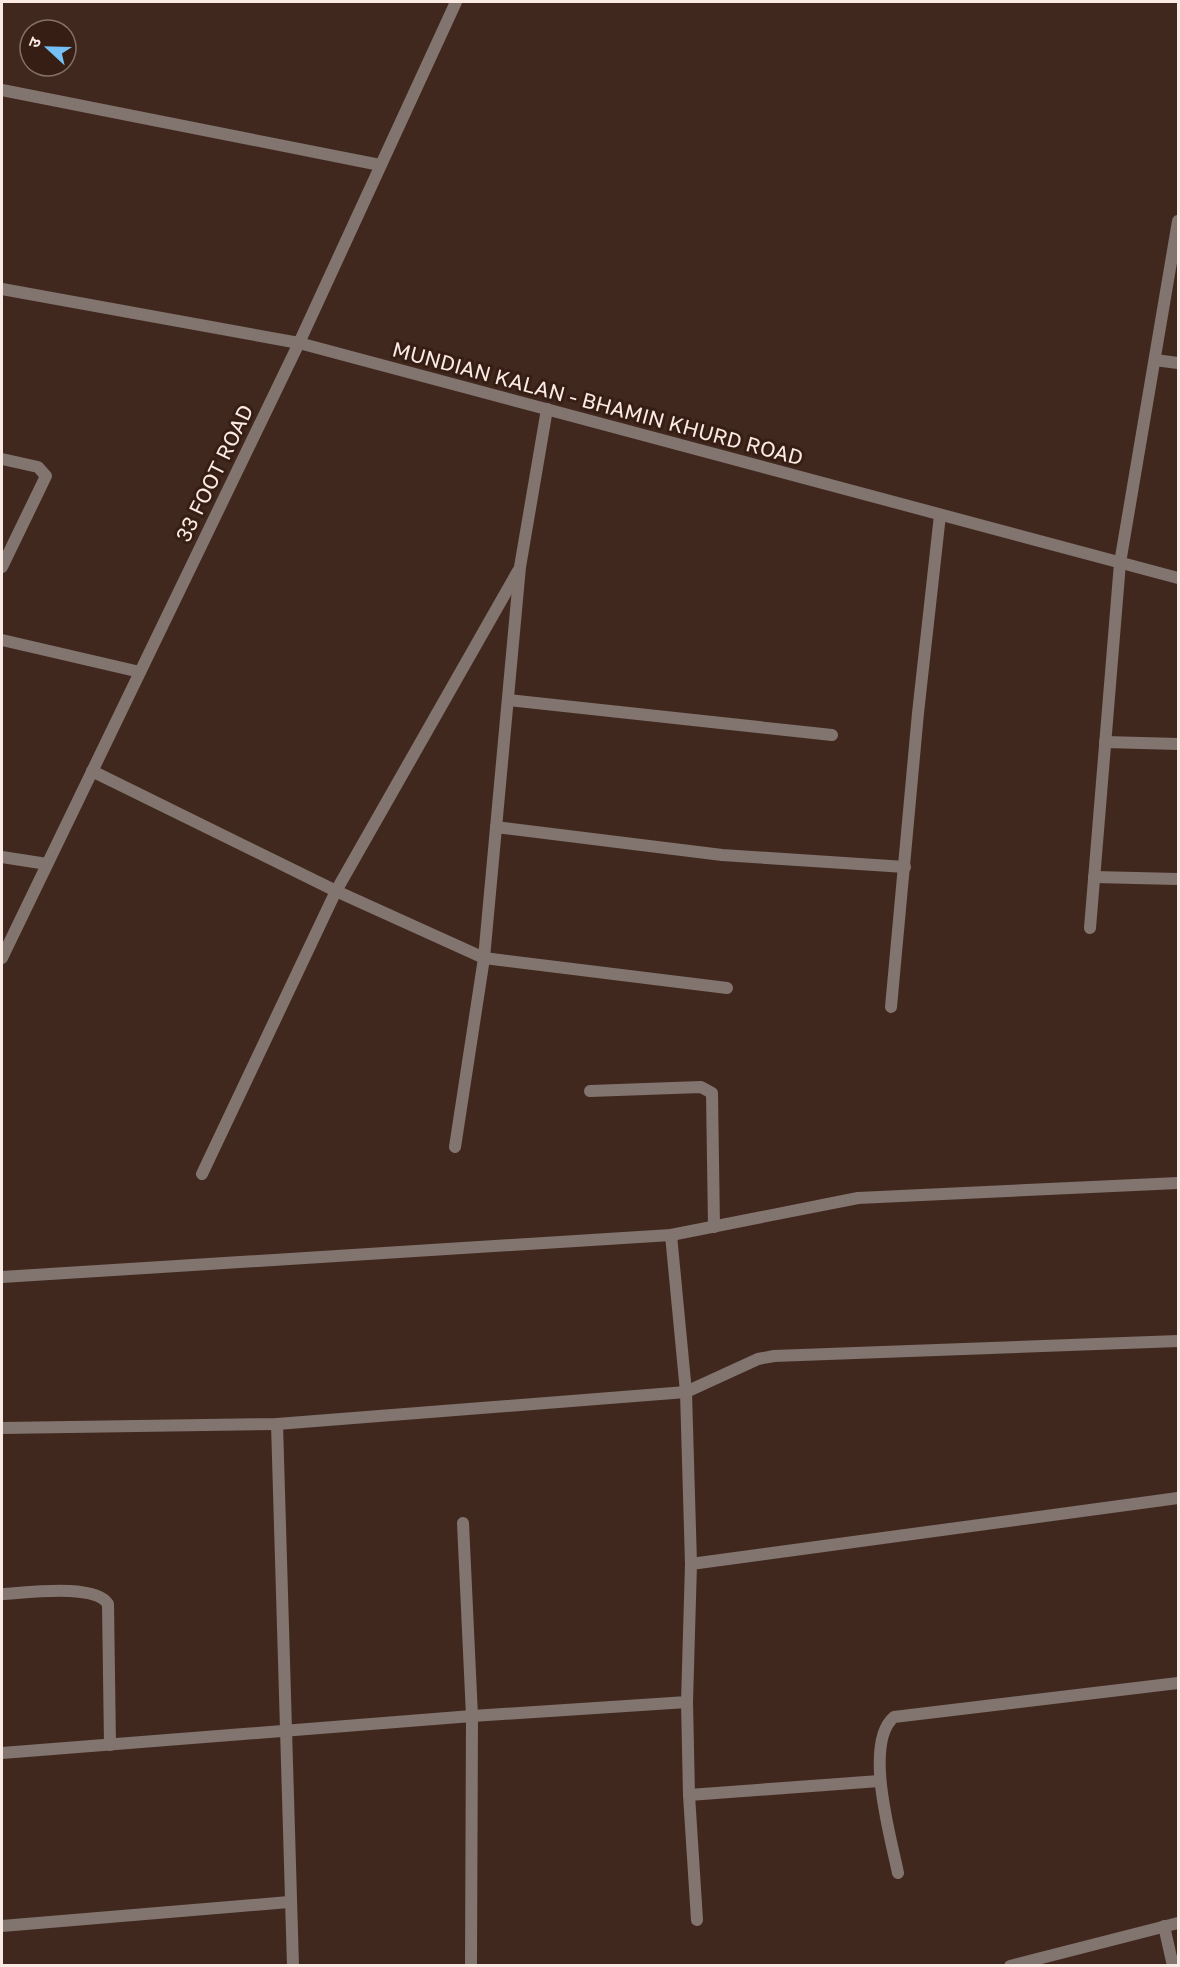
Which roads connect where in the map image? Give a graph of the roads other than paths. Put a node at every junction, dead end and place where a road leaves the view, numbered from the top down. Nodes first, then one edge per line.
1 (456, 2) edge
2 (2, 90) edge
3 (380, 165) junction
4 (1179, 221) edge
5 (2, 289) edge
6 (299, 343) junction
7 (1155, 360) junction
8 (1179, 363) edge
9 (547, 409) junction
10 (2, 459) edge
11 (940, 514) junction
12 (1120, 562) junction
13 (2, 567) edge
14 (520, 567) junction
15 (1179, 578) edge
16 (2, 640) edge
17 (140, 672) junction
18 (508, 700) junction
19 (832, 735) dead end
20 (1106, 742) junction
21 (1179, 744) edge
22 (92, 771) junction
23 (496, 827) junction
24 (2, 856) edge
25 (47, 864) junction
26 (905, 867) junction
27 (1094, 877) junction
28 (1179, 879) edge
29 (336, 891) junction
30 (1090, 928) dead end
31 (2, 958) edge
32 (484, 958) junction
33 (728, 988) dead end
34 (891, 1007) dead end
35 (590, 1091) dead end
36 (455, 1147) dead end
37 (202, 1174) dead end
38 (1179, 1183) edge
39 (714, 1227) junction
40 (671, 1235) junction
41 (2, 1277) edge
42 (1179, 1341) edge
43 (686, 1392) junction
44 (277, 1424) junction
45 (2, 1428) edge
46 (1179, 1498) edge
47 (463, 1523) dead end
48 (691, 1564) junction
49 (2, 1594) edge
50 (1179, 1683) edge
51 (687, 1702) junction
52 (472, 1716) junction
53 (286, 1730) junction
54 (110, 1745) junction
55 (2, 1753) edge
56 (879, 1781) junction
57 (689, 1795) junction
58 (898, 1873) dead end
59 (289, 1902) junction
60 (696, 1920) dead end
61 (1179, 1923) edge
62 (2, 1926) edge
63 (1164, 1926) junction
64 (293, 1965) edge
65 (471, 1965) edge
66 (1010, 1965) edge
67 (1173, 1965) edge

1 - 3 street, 33 FOOT ROAD
2 - 3 street
3 - 6 street, 33 FOOT ROAD
4 - 7 street
5 - 6 street, MUNDIAN KALAN - BHAMIN KHURD ROAD
6 - 9 street, MUNDIAN KALAN - BHAMIN KHURD ROAD
6 - 17 street, 33 FOOT ROAD
7 - 8 street
7 - 12 street
9 - 11 street, MUNDIAN KALAN - BHAMIN KHURD ROAD
9 - 14 street
10 - 13 street
11 - 12 street, MUNDIAN KALAN - BHAMIN KHURD ROAD
11 - 26 street
12 - 15 street, MUNDIAN KALAN - BHAMIN KHURD ROAD
12 - 20 street
14 - 18 street
14 - 29 street
16 - 17 street
17 - 22 street, 33 FOOT ROAD
18 - 19 street
18 - 23 street
20 - 21 street
20 - 27 street
22 - 25 street, 33 FOOT ROAD
22 - 29 street
23 - 26 street
23 - 32 street
24 - 25 street
25 - 31 street, 33 FOOT ROAD
26 - 34 street
27 - 28 street
27 - 30 street
29 - 32 street
29 - 37 street
32 - 33 street
32 - 36 street
35 - 39 street
38 - 39 street
39 - 40 street
40 - 41 street
40 - 43 street
42 - 43 street
43 - 44 street
43 - 48 street
44 - 45 street
44 - 53 street
46 - 48 street
47 - 52 street
48 - 51 street
49 - 54 street
50 - 56 street
51 - 52 street
51 - 57 street
52 - 53 street
52 - 65 street
53 - 54 street
53 - 59 street
54 - 55 street
56 - 57 street
56 - 58 street
57 - 60 street
59 - 62 street
59 - 64 street
61 - 63 street
63 - 66 street
63 - 67 street

